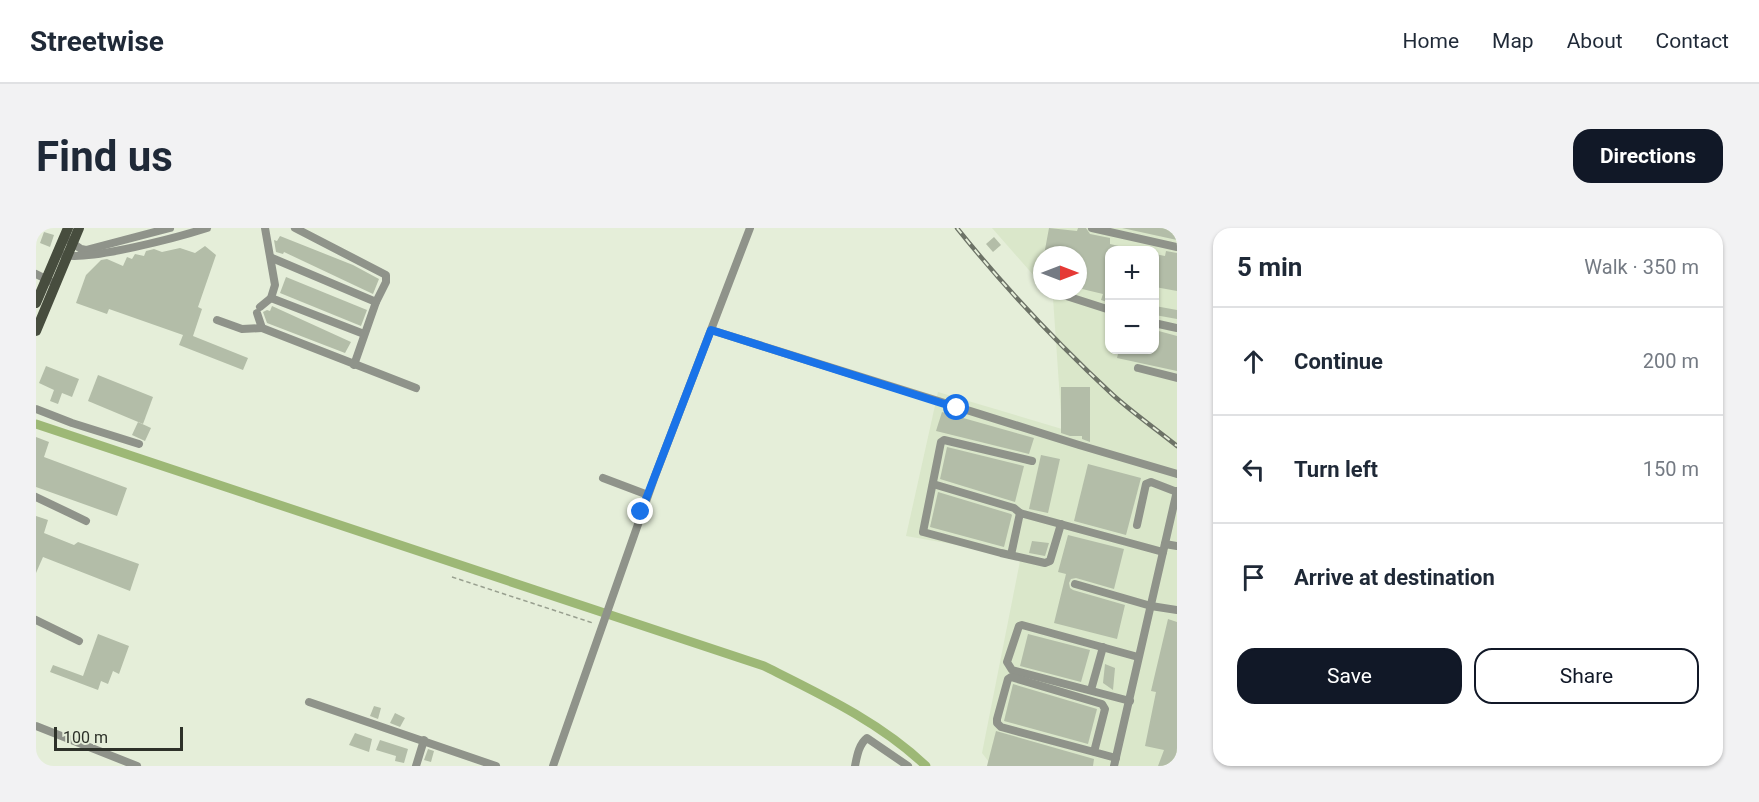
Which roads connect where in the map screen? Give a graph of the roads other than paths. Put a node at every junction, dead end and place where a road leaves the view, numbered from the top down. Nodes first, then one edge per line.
1 (79, 228) edge
2 (170, 228) edge
3 (207, 228) edge
4 (265, 228) edge
5 (295, 228) edge
6 (750, 228) edge
7 (1092, 228) edge
8 (68, 236) edge
9 (1177, 247) edge
10 (62, 254) junction
11 (272, 258) junction
12 (46, 279) edge
13 (271, 298) junction
14 (1079, 300) edge
15 (376, 302) junction
16 (36, 303) edge
17 (1105, 308) edge
18 (217, 320) dead end
19 (1159, 324) edge
20 (262, 328) junction
21 (1177, 328) edge
22 (711, 330) junction
23 (36, 332) edge
24 (364, 334) junction
25 (354, 365) junction
26 (1138, 368) dead end
27 (1177, 378) edge
28 (416, 388) dead end
29 (36, 409) edge
30 (138, 444) dead end
31 (1032, 461) dead end
32 (1177, 474) edge
33 (603, 478) dead end
34 (933, 484) junction
35 (1177, 491) edge
36 (648, 495) junction
37 (36, 497) edge
38 (1020, 513) junction
39 (86, 521) dead end
40 (1061, 524) junction
41 (1137, 525) dead end
42 (1177, 546) edge
43 (1164, 548) junction
44 (1011, 555) junction
45 (1075, 584) dead end
46 (1151, 606) junction
47 (1177, 610) edge
48 (36, 620) edge
49 (79, 641) dead end
50 (1103, 647) junction
51 (1138, 657) junction
52 (1091, 690) junction
53 (1130, 701) junction
54 (309, 702) dead end
55 (36, 726) edge
56 (424, 741) junction
57 (1094, 752) junction
58 (1115, 762) edge
59 (137, 766) edge
60 (416, 766) edge
61 (496, 766) edge
62 (553, 766) edge
63 (855, 766) edge
64 (908, 766) edge

1 - 8 main road
2 - 8 street
3 - 10 street
4 - 11 street
5 - 15 street
6 - 22 street
7 - 9 street
8 - 10 main road
10 - 12 main road
11 - 13 street
11 - 15 street
12 - 16 main road
12 - 23 main road
13 - 20 street
13 - 24 street
14 - 17 street
15 - 24 street
18 - 20 street
19 - 21 street
20 - 25 street
22 - 32 street
22 - 36 street
24 - 25 street
25 - 28 street
26 - 27 street
29 - 30 street
31 - 34 street
33 - 36 street
34 - 38 street
34 - 44 street
35 - 41 street
35 - 43 street
36 - 62 street
37 - 39 street
38 - 40 street
38 - 44 street
40 - 43 street
40 - 44 street
42 - 43 street
43 - 46 street
45 - 46 street
46 - 47 street
46 - 51 street
48 - 49 street
50 - 51 street
50 - 52 street
50 - 52 street
51 - 53 street
52 - 53 street
53 - 58 street
54 - 56 street
55 - 59 street
56 - 60 street
56 - 61 street
57 - 57 street
57 - 58 street
63 - 64 street

